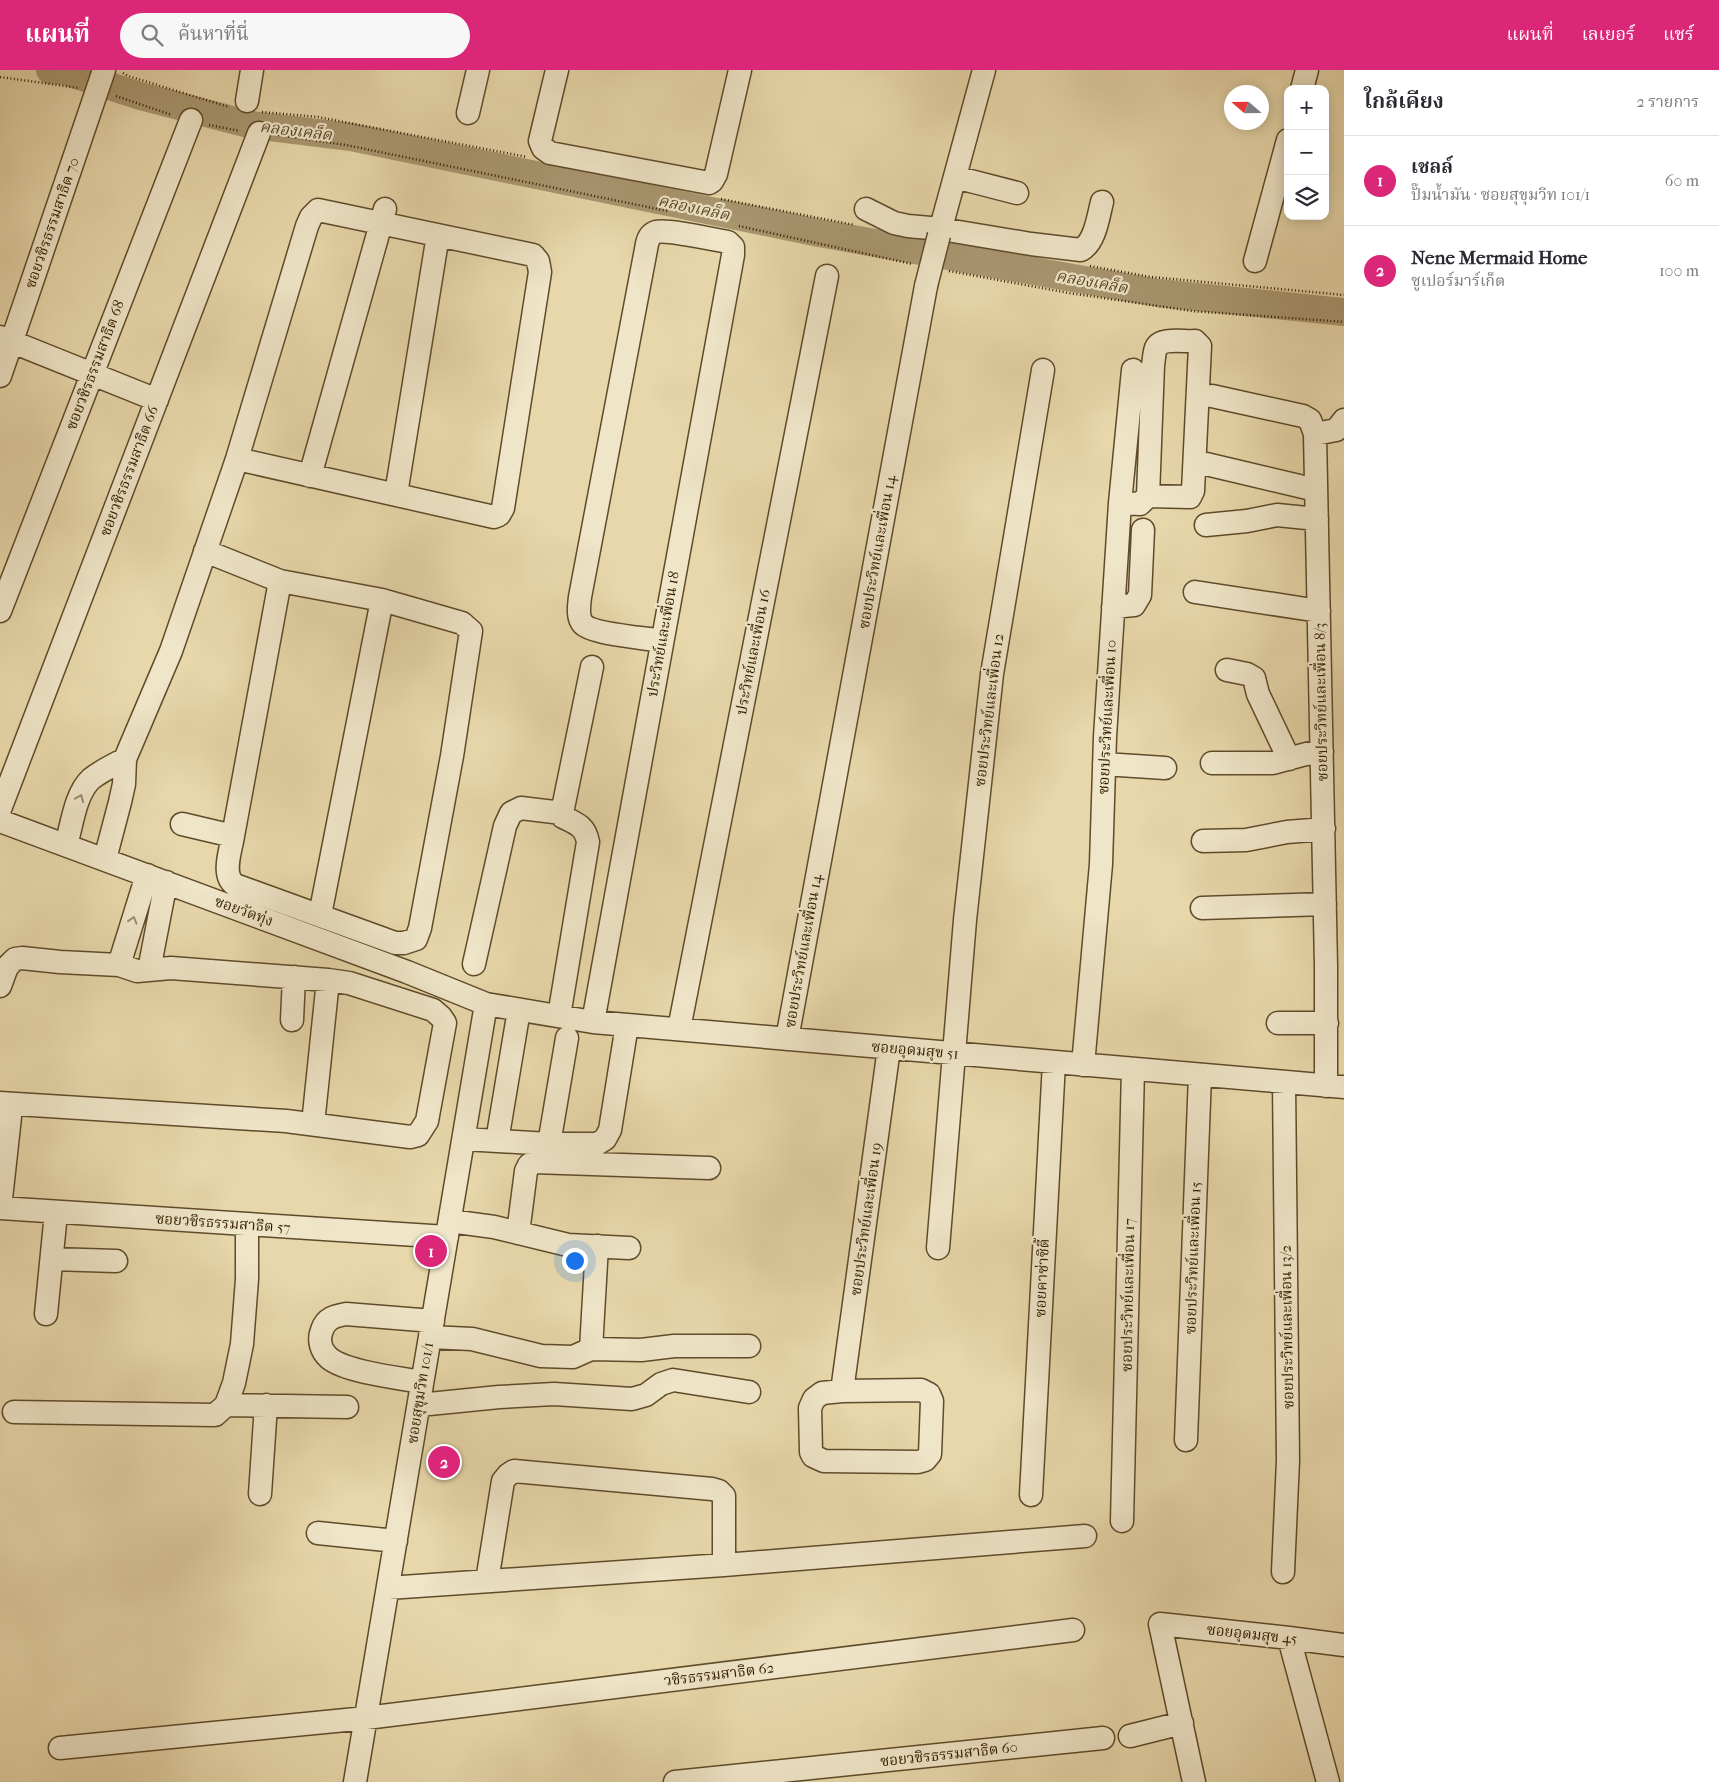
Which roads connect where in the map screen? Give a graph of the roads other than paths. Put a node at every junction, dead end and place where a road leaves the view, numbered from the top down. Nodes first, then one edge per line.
1 (252, 70) edge
2 (478, 70) edge
3 (557, 70) edge
4 (740, 70) edge
5 (984, 70) edge
6 (1307, 70) edge
7 (100, 80) edge
8 (1303, 85) edge
9 (468, 114) dead end
10 (191, 120) dead end
11 (1284, 155) edge
12 (955, 176) junction
13 (1018, 192) dead end
14 (1102, 202) dead end
15 (383, 216) junction
16 (864, 218) road end
17 (940, 232) junction
18 (438, 235) junction
19 (1255, 261) dead end
20 (827, 276) dead end
21 (6, 340) edge
22 (1043, 370) dead end
23 (1132, 370) dead end
24 (92, 374) junction
25 (0, 376) edge
26 (1212, 396) dead end
27 (157, 400) junction
28 (1344, 420) edge
29 (1315, 434) junction
30 (237, 459) junction
31 (1206, 464) dead end
32 (310, 476) junction
33 (1316, 490) junction
34 (396, 494) junction
35 (1148, 496) junction
36 (1120, 503) junction
37 (1317, 519) junction
38 (1206, 525) dead end
39 (1143, 530) dead end
40 (205, 552) junction
41 (280, 580) junction
42 (1195, 592) dead end
43 (382, 600) junction
44 (1114, 607) junction
45 (1319, 610) junction
46 (0, 611) edge
47 (662, 641) junction
48 (592, 667) dead end
49 (1227, 670) dead end
50 (1322, 752) junction
51 (1289, 758) junction
52 (125, 759) junction
53 (1212, 763) dead end
54 (1104, 764) junction
55 (1164, 768) dead end
56 (0, 810) edge
57 (562, 813) junction
58 (0, 821) edge
59 (182, 824) dead end
60 (1324, 829) junction
61 (233, 836) junction
62 (1203, 841) dead end
63 (66, 845) junction
64 (105, 860) junction
65 (157, 879) junction
66 (1325, 904) junction
67 (1202, 908) dead end
68 (320, 914) junction
69 (474, 964) dead end
70 (119, 965) junction
71 (149, 970) junction
72 (294, 977) junction
73 (328, 980) junction
74 (0, 986) edge
75 (486, 1004) junction
76 (519, 1010) junction
77 (559, 1016) junction
78 (292, 1020) dead end
79 (593, 1022) junction
80 (1278, 1023) dead end
81 (1327, 1023) junction
82 (627, 1025) junction
83 (679, 1029) junction
84 (568, 1038) dead end
85 (787, 1039) junction
86 (889, 1048) junction
87 (955, 1053) junction
88 (1054, 1062) junction
89 (1083, 1065) junction
90 (1133, 1069) junction
91 (1200, 1075) junction
92 (1284, 1082) junction
93 (1335, 1087) edge
94 (5, 1110) edge
95 (313, 1124) junction
96 (464, 1139) junction
97 (497, 1141) junction
98 (549, 1144) junction
99 (708, 1168) dead end
100 (0, 1208) edge
101 (56, 1212) junction
102 (247, 1225) junction
103 (448, 1229) junction
104 (518, 1233) junction
105 (597, 1246) junction
106 (629, 1248) dead end
107 (938, 1248) dead end
108 (52, 1259) junction
109 (116, 1261) dead end
110 (46, 1314) dead end
111 (431, 1329) junction
112 (749, 1346) dead end
113 (591, 1349) junction
114 (422, 1382) junction
115 (842, 1391) junction
116 (749, 1392) dead end
117 (226, 1405) junction
118 (266, 1405) junction
119 (418, 1405) junction
120 (347, 1407) dead end
121 (14, 1412) dead end
122 (1186, 1440) dead end
123 (260, 1494) dead end
124 (1031, 1495) dead end
125 (1122, 1520) dead end
126 (318, 1533) dead end
127 (1085, 1536) dead end
128 (396, 1541) junction
129 (724, 1565) junction
130 (1283, 1572) dead end
131 (487, 1581) junction
132 (388, 1588) junction
133 (1073, 1630) dead end
134 (1289, 1638) junction
135 (1344, 1645) edge
136 (366, 1718) junction
137 (1182, 1723) junction
138 (1130, 1736) dead end
139 (1103, 1738) dead end
140 (60, 1748) dead end
141 (355, 1782) edge
142 (676, 1782) edge
143 (1194, 1782) edge
144 (1328, 1782) edge

1 - 27 street, ซอยวชิรธรรมสาธิต 66
2 - 9 street
3 - 4 street
5 - 12 street, ซอยประวิทย์และเพื่อน 14
6 - 8 street
7 - 21 street, ซอยวชิรธรรมสาธิต 70
10 - 24 street, ซอยวชิรธรรมสาธิต 68
11 - 19 street
12 - 13 street
12 - 17 street, ซอยประวิทย์และเพื่อน 14
14 - 17 street
15 - 18 street
15 - 30 street
15 - 32 street
16 - 17 street
17 - 85 street, ซอยประวิทย์และเพื่อน 14, bridge
18 - 34 street
18 - 34 street
20 - 83 street, ประวิทย์และเพื่อน 16
21 - 24 street
21 - 25 street, ซอยวชิรธรรมสาธิต 70
22 - 87 street, ซอยประวิทย์และเพื่อน 12
23 - 36 street, ซอยประวิทย์และเพื่อน 10
24 - 27 street
24 - 46 street, ซอยวชิรธรรมสาธิต 68
26 - 29 street
27 - 56 street, ซอยวชิรธรรมสาธิต 66
28 - 29 street
29 - 33 street, ซอยประวิทย์และเพื่อน 8/3
30 - 32 street
30 - 40 street
31 - 33 street
32 - 34 street
33 - 37 street, ซอยประวิทย์และเพื่อน 8/3
35 - 35 street
35 - 36 street
36 - 44 street, ซอยประวิทย์และเพื่อน 10
37 - 38 street
37 - 45 street, ซอยประวิทย์และเพื่อน 8/3
39 - 44 street
40 - 41 street
40 - 52 street
41 - 43 street
41 - 61 street
42 - 45 street
43 - 68 street
43 - 68 street
44 - 54 street, ซอยประวิทย์และเพื่อน 10
45 - 50 street, ซอยประวิทย์และเพื่อน 8/3
47 - 47 street, ประวิทย์และเพื่อน 18
47 - 79 street, ประวิทย์และเพื่อน 18
48 - 57 street
49 - 51 street
50 - 51 street
50 - 60 street, ซอยประวิทย์และเพื่อน 8/3
51 - 53 street
63 -> 52 street
52 - 64 street
54 - 55 street
54 - 89 street, ซอยประวิทย์และเพื่อน 10
57 - 69 street
57 - 77 street
58 - 63 street, ซอยวัดทุ่ง
59 - 61 street
60 - 62 street
60 - 66 street, ซอยประวิทย์และเพื่อน 8/3
61 - 68 street
63 - 64 street, ซอยวัดทุ่ง
64 - 65 street, ซอยวัดทุ่ง
70 -> 65 street
65 - 71 street
65 - 75 street, ซอยวัดทุ่ง
66 - 67 street
66 - 81 street, ซอยประวิทย์และเพื่อน 8/3
70 - 71 street
70 - 74 street
71 - 72 street
72 - 73 street
72 - 78 street
73 - 95 street
73 - 95 street
75 - 76 street, ซอยอุดมสุข 51
75 - 96 street, ซอยสุขุมวิท 101/1
76 - 77 street, ซอยอุดมสุข 51
76 - 97 street
77 - 79 street, ซอยอุดมสุข 51
79 - 82 street, ซอยอุดมสุข 51
80 - 81 street
81 - 93 street, ซอยประวิทย์และเพื่อน 8/3
82 - 83 street, ซอยอุดมสุข 51
82 - 98 street
83 - 85 street, ซอยอุดมสุข 51
84 - 98 street
85 - 86 street, ซอยอุดมสุข 51
86 - 87 street, ซอยอุดมสุข 51
86 - 115 street, ซอยประวิทย์และเพื่อน 19
87 - 88 street, ซอยอุดมสุข 51
87 - 107 street, ซอยประวิทย์และเพื่อน 12
88 - 89 street, ซอยอุดมสุข 51
88 - 124 street, ซอยคาซ่าซิตี้
89 - 90 street, ซอยอุดมสุข 51
90 - 91 street, ซอยอุดมสุข 51
90 - 125 street, ซอยประวิทย์และเพื่อน 17
91 - 92 street, ซอยอุดมสุข 51
91 - 122 street, ซอยประวิทย์และเพื่อน 15
92 - 93 street, ซอยอุดมสุข 51
92 - 130 street, ซอยประวิทย์และเพื่อน 13/2
94 - 95 street
94 - 100 street
96 - 97 street
96 - 103 street, ซอยสุขุมวิท 101/1
97 - 98 street
99 - 104 street
100 - 101 street, ซอยวชิรธรรมสาธิต 57
101 - 102 street, ซอยวชิรธรรมสาธิต 57
101 - 108 street
102 - 103 street, ซอยวชิรธรรมสาธิต 57
102 - 117 street
103 - 104 street, ซอยวชิรธรรมสาธิต 57
103 - 111 street, ซอยสุขุมวิท 101/1
104 - 105 street, ซอยวชิรธรรมสาธิต 57
105 - 106 street, ซอยวชิรธรรมสาธิต 57
105 - 113 street
108 - 109 street
108 - 110 street
111 - 113 street
111 - 114 street, ซอยสุขุมวิท 101/1
111 - 114 street
112 - 113 street
114 - 119 street, ซอยสุขุมวิท 101/1
115 - 115 street
116 - 119 street
117 - 118 street
117 - 121 street
118 - 120 street
118 - 123 street
119 - 128 street, ซอยสุขุมวิท 101/1
126 - 128 street
127 - 129 street
128 - 132 street, ซอยสุขุมวิท 101/1
129 - 131 street
129 - 131 street
131 - 132 street
132 - 136 street, ซอยสุขุมวิท 101/1
133 - 136 street, วชิรธรรมสาธิต 62
134 - 135 street, ซอยอุดมสุข 45
134 - 137 street, ซอยอุดมสุข 45
134 - 144 street
136 - 140 street, วชิรธรรมสาธิต 62
136 - 141 street, ซอยสุขุมวิท 101/1
137 - 138 street
137 - 143 street
139 - 142 street, ซอยวชิรธรรมสาธิต 60

